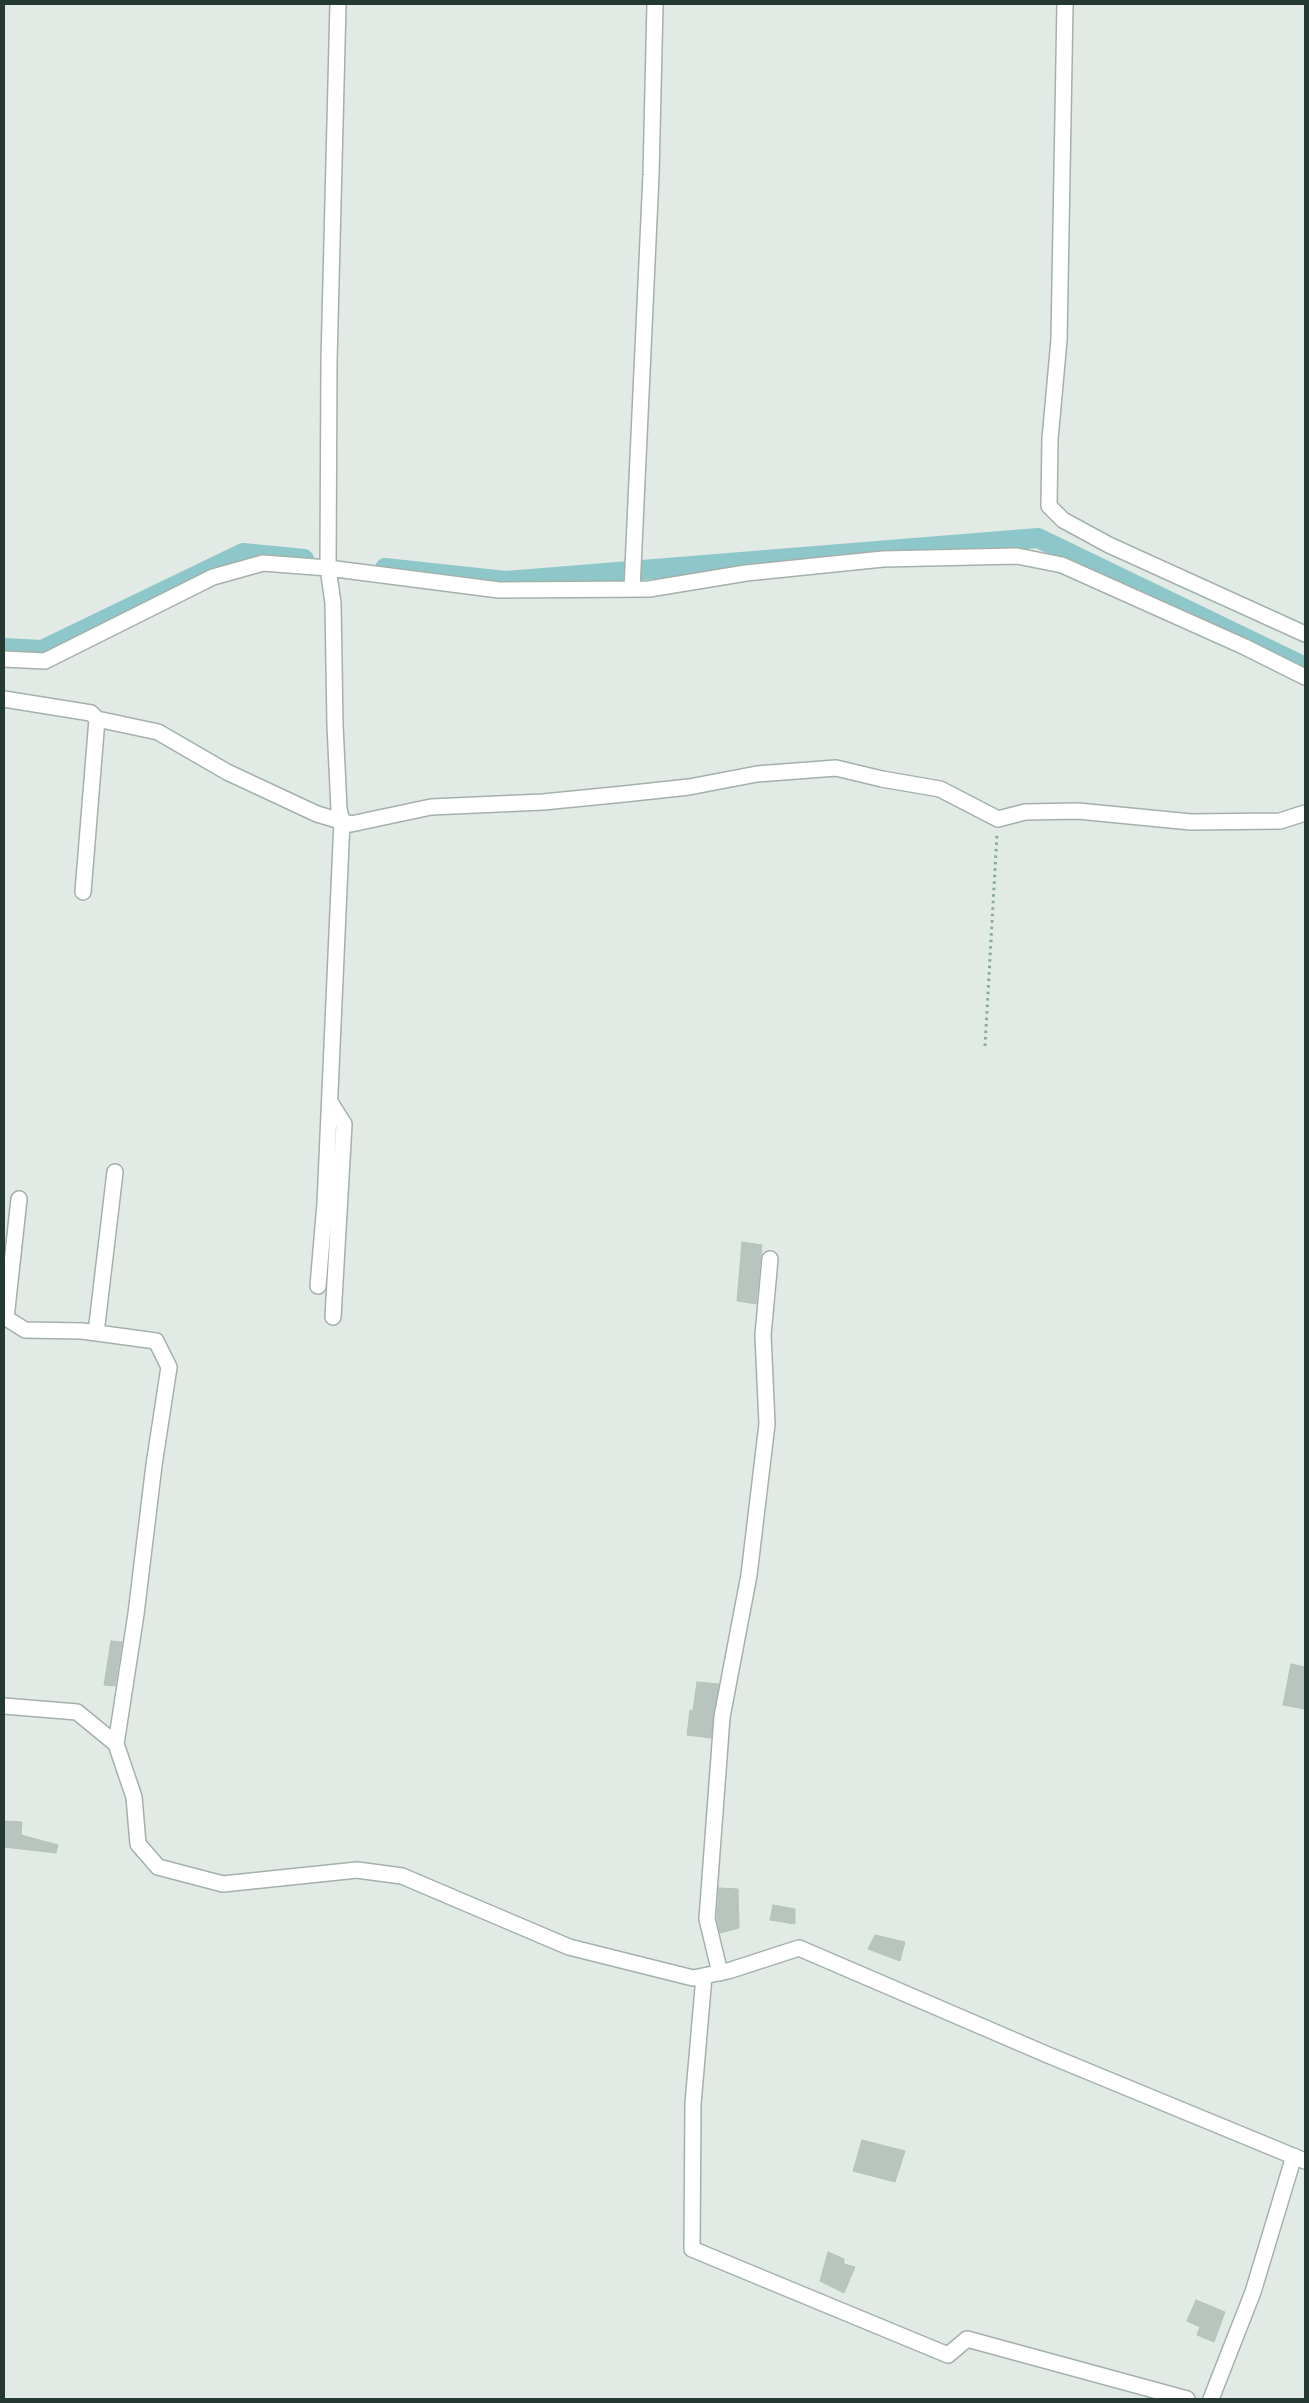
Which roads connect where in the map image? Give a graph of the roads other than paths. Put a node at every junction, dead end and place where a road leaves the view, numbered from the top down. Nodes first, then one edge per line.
1 (338, 4) edge
2 (655, 4) edge
3 (1065, 4) edge
4 (328, 568) junction
5 (632, 589) junction
6 (1305, 634) edge
7 (4, 659) edge
8 (1305, 677) edge
9 (4, 699) edge
10 (97, 718) junction
11 (1305, 808) edge
12 (1305, 813) edge
13 (342, 821) junction
14 (83, 892) dead end
15 (330, 1102) junction
16 (115, 1172) dead end
17 (19, 1199) dead end
18 (770, 1259) dead end
19 (318, 1286) dead end
20 (333, 1317) dead end
21 (96, 1333) junction
22 (4, 1706) edge
23 (116, 1744) junction
24 (720, 1973) junction
25 (704, 1976) junction
26 (1299, 2159) edge
27 (1187, 2399) edge
28 (1211, 2399) edge

1 - 4 street
2 - 5 street
3 - 6 street
4 - 5 street
4 - 7 street
4 - 13 street
5 - 8 street
9 - 10 street
10 - 13 street
10 - 14 street
11 - 12 street
12 - 13 street
13 - 15 street
15 - 19 street
15 - 20 street
16 - 21 street
17 - 21 street
18 - 24 street
21 - 23 street
22 - 23 street
23 - 25 street
24 - 25 street
24 - 26 street
25 - 27 street
26 - 28 street

